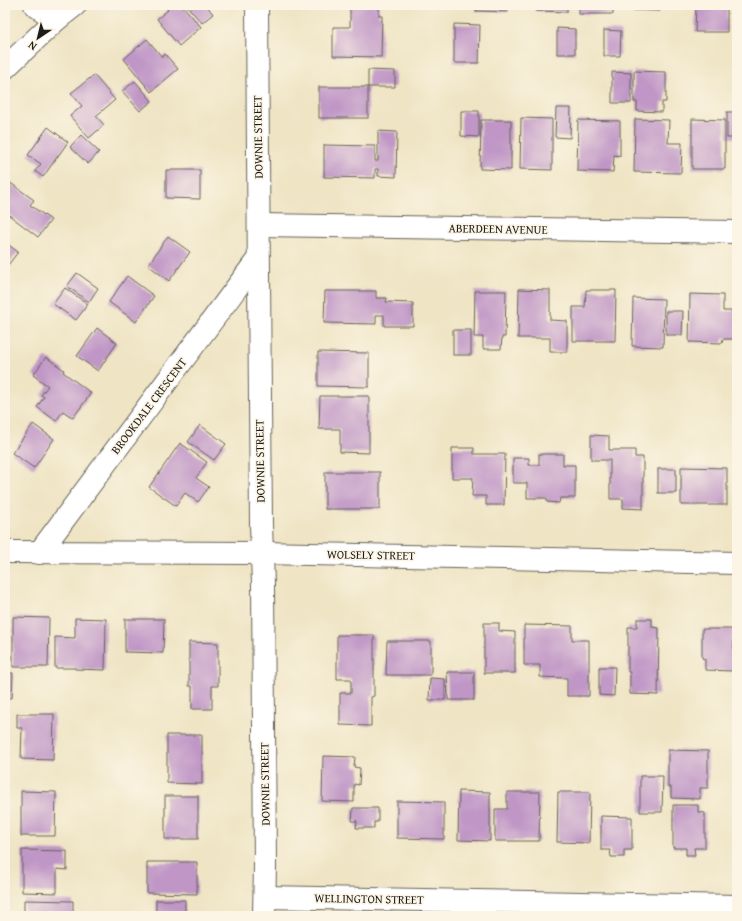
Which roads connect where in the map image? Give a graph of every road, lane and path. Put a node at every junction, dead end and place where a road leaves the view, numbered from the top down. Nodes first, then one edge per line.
1 (35, 5) edge
2 (74, 5) edge
3 (256, 5) edge
4 (56, 20) junction
5 (5, 68) edge
6 (259, 225) junction
7 (737, 232) edge
8 (258, 259) junction
9 (5, 552) edge
10 (38, 553) junction
11 (262, 553) junction
12 (737, 563) edge
13 (737, 906) edge
14 (265, 907) edge

1 - 4 street
2 - 4 street
3 - 6 street, DOWNIE STREET
4 - 5 street
6 - 7 street, ABERDEEN AVENUE
6 - 8 street, DOWNIE STREET
8 - 10 street, BROOKDALE CRESCENT
8 - 11 street, DOWNIE STREET
9 - 10 street, WOLSELY STREET
10 - 11 street, WOLSELY STREET
11 - 12 street, WOLSELY STREET
11 - 14 street, DOWNIE STREET
13 - 14 street, WELLINGTON STREET

